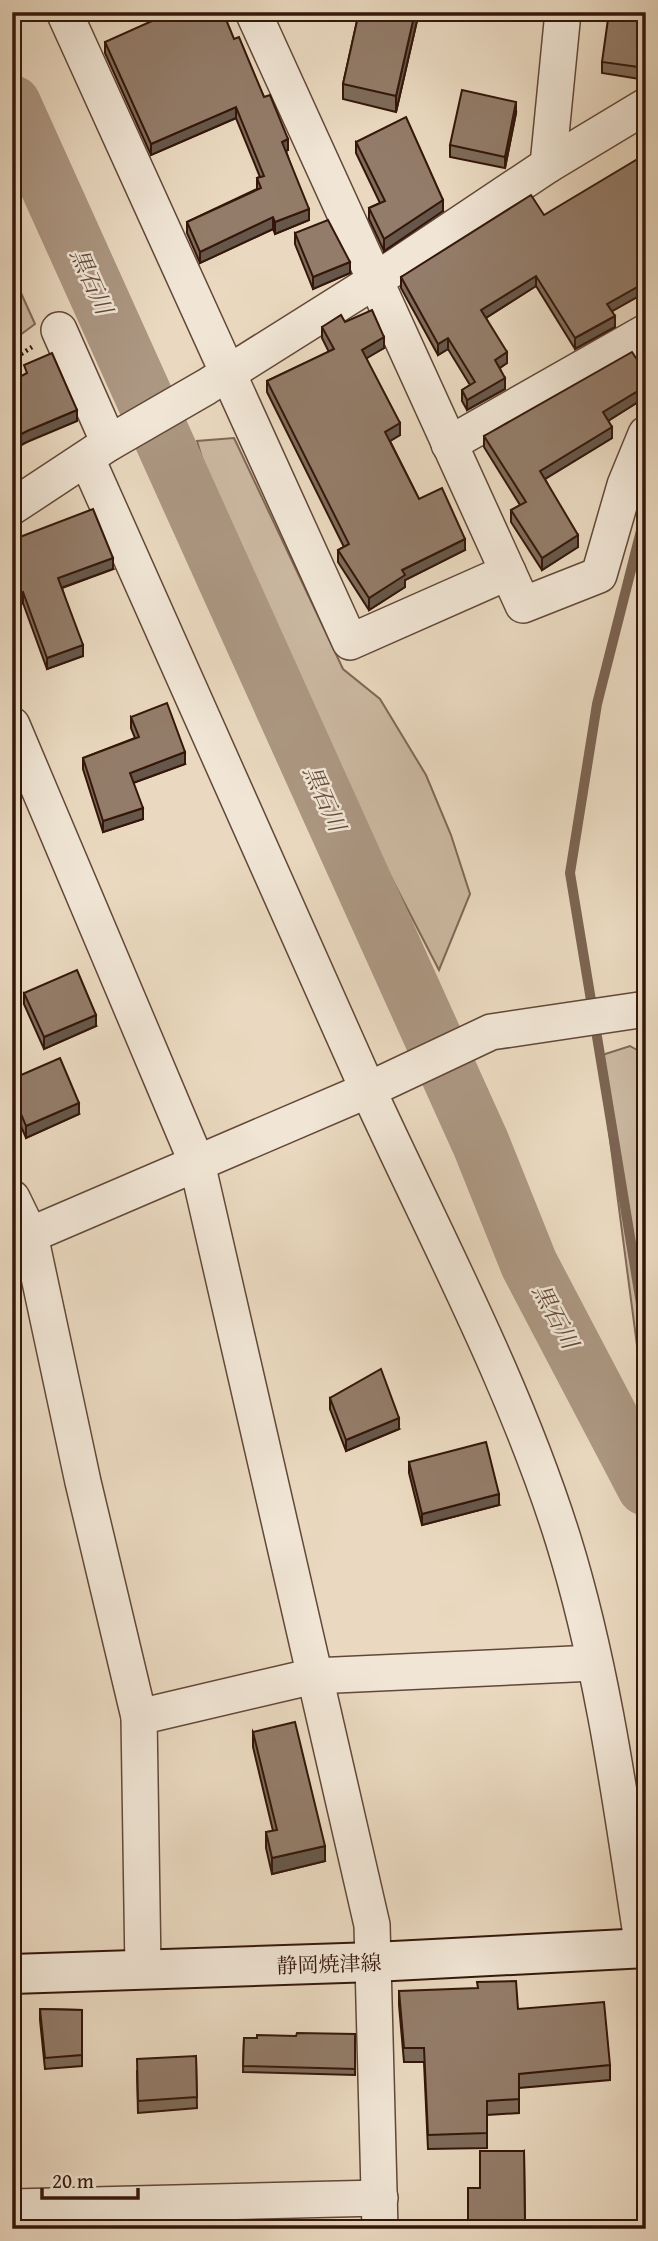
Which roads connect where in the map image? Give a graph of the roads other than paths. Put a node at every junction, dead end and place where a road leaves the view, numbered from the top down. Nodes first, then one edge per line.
1 (64, 12) edge
2 (253, 12) edge
3 (563, 12) edge
4 (646, 106) edge
5 (548, 165) junction
6 (373, 282) junction
7 (59, 330) dead end
8 (646, 332) edge
9 (216, 381) junction
10 (646, 434) edge
11 (449, 444) junction
12 (107, 445) junction
13 (12, 507) edge
14 (508, 572) junction
15 (12, 725) edge
16 (635, 1010) edge
17 (368, 1090) junction
18 (197, 1163) junction
19 (12, 1198) edge
20 (30, 1235) junction
21 (594, 1663) junction
22 (314, 1676) junction
23 (139, 1717) junction
24 (645, 1948) edge
25 (374, 1962) junction
26 (143, 1970) junction
27 (12, 1974) edge
28 (12, 2207) edge
29 (380, 2213) edge

1 - 9 street
2 - 6 street
3 - 5 street
4 - 5 street
5 - 6 street
6 - 9 street
6 - 11 street
7 - 12 street
8 - 11 street
9 - 12 street
9 - 14 street
10 - 14 street
11 - 14 street
12 - 13 street
12 - 17 street
15 - 18 street
16 - 17 street
17 - 18 street
17 - 21 street
18 - 20 street
18 - 22 street
19 - 20 street
20 - 23 street
21 - 22 street
21 - 24 street
22 - 23 street
22 - 25 street
23 - 26 street
24 - 25 main road, 静岡焼津線
25 - 26 main road, 静岡焼津線
25 - 29 street
26 - 27 main road, 静岡焼津線
28 - 29 street

